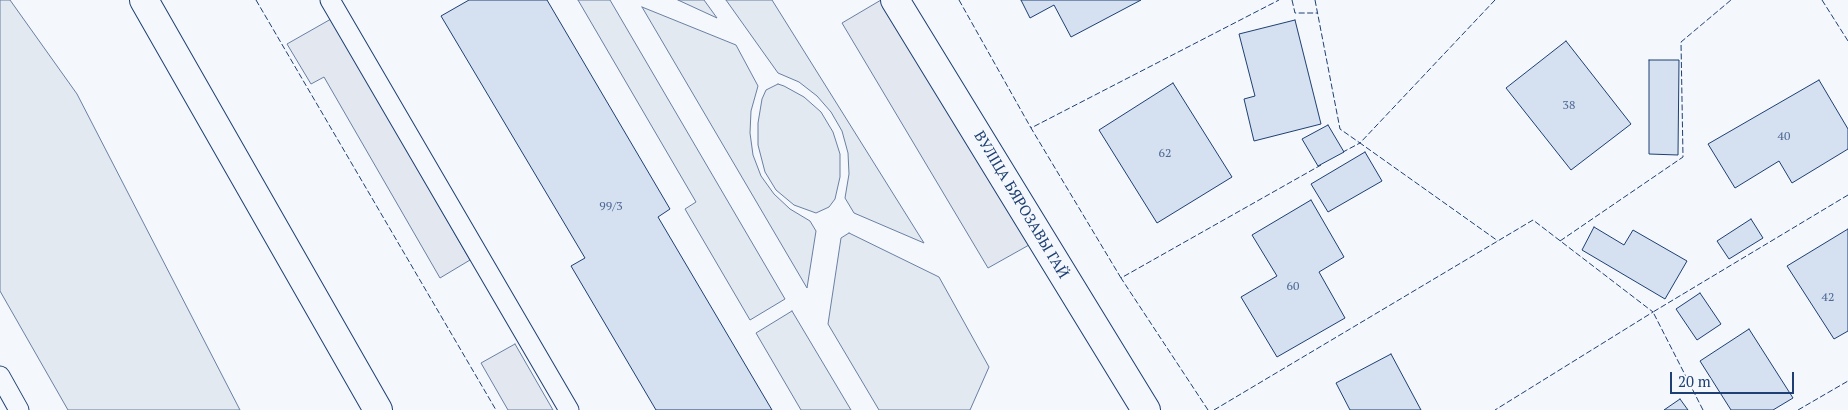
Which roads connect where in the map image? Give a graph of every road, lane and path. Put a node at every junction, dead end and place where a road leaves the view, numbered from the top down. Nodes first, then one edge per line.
1 (144, 0) edge
2 (330, 0) edge
3 (895, 0) edge
4 (0, 376) edge
5 (20, 410) edge
6 (378, 410) edge
7 (569, 410) edge
8 (1146, 410) edge

1 - 6 street
2 - 7 lane
3 - 8 street, ВУЛІЦА БЯРОЗАВЫ ГАЙ
4 - 5 lane

